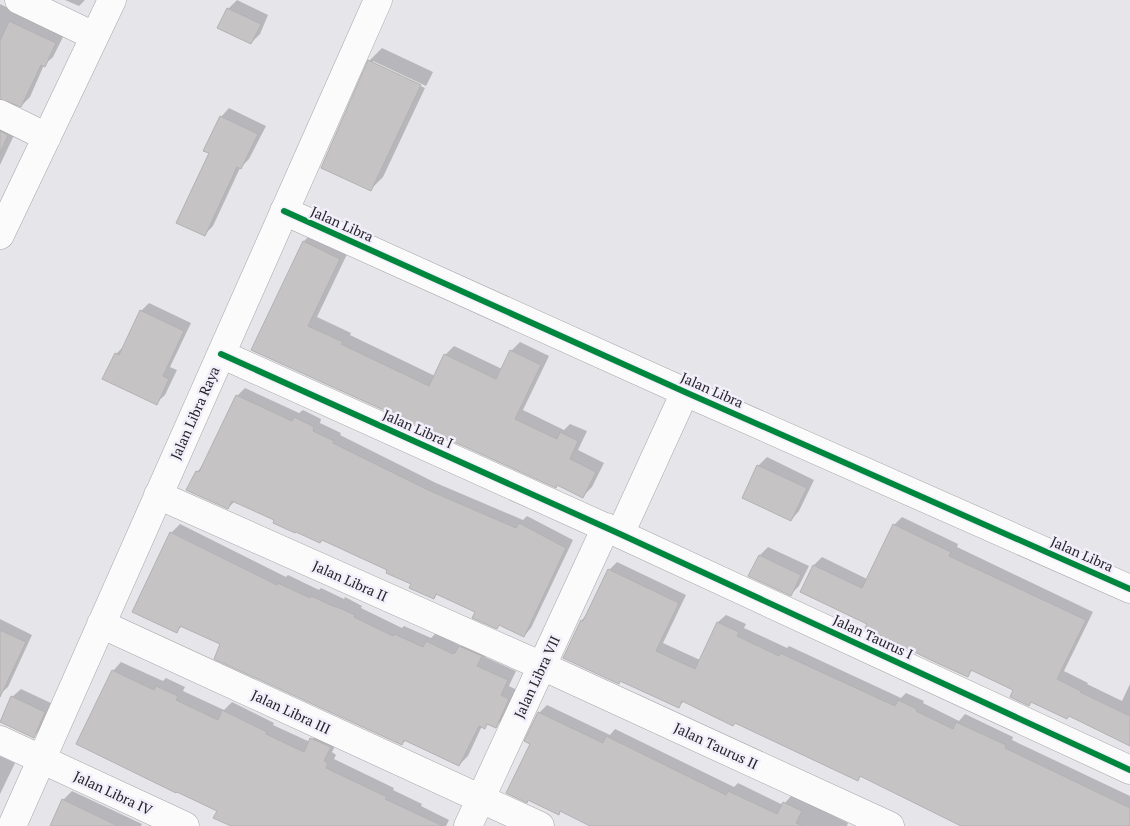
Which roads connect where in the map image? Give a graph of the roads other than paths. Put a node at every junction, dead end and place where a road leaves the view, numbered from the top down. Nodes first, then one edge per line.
1 (18, 0) edge
2 (112, 0) edge
3 (378, 0) edge
4 (94, 36) junction
5 (0, 114) edge
6 (47, 137) junction
7 (284, 211) junction
8 (0, 235) edge
9 (221, 354) junction
10 (685, 392) junction
11 (158, 495) junction
12 (613, 531) junction
13 (1130, 588) edge
14 (101, 624) junction
15 (542, 666) junction
16 (0, 740) edge
17 (41, 760) junction
18 (1130, 770) edge
19 (480, 799) junction
20 (12, 826) edge
21 (185, 826) edge
22 (468, 826) edge
23 (540, 826) edge
24 (890, 826) edge

1 - 4 street
2 - 4 street
3 - 7 street, Jalan Libra Raya
4 - 6 street
5 - 6 street
6 - 8 street
7 - 9 street, Jalan Libra Raya
7 - 10 street, Jalan Libra
9 - 11 street, Jalan Libra Raya
9 - 12 street, Jalan Libra I
10 - 12 street, Jalan Libra VII
10 - 13 street, Jalan Libra
11 - 14 street, Jalan Libra Raya
11 - 15 street, Jalan Libra II
12 - 15 street, Jalan Libra VII
12 - 18 street, Jalan Taurus I
14 - 17 street, Jalan Libra Raya
14 - 19 street, Jalan Libra III
15 - 19 street, Jalan Libra VII
15 - 24 street, Jalan Taurus II
16 - 17 street, Jalan Libra IV
17 - 20 street, Jalan Libra Raya
17 - 21 street, Jalan Libra IV
19 - 22 street, Jalan Libra VII
19 - 23 street, Jalan Libra III

